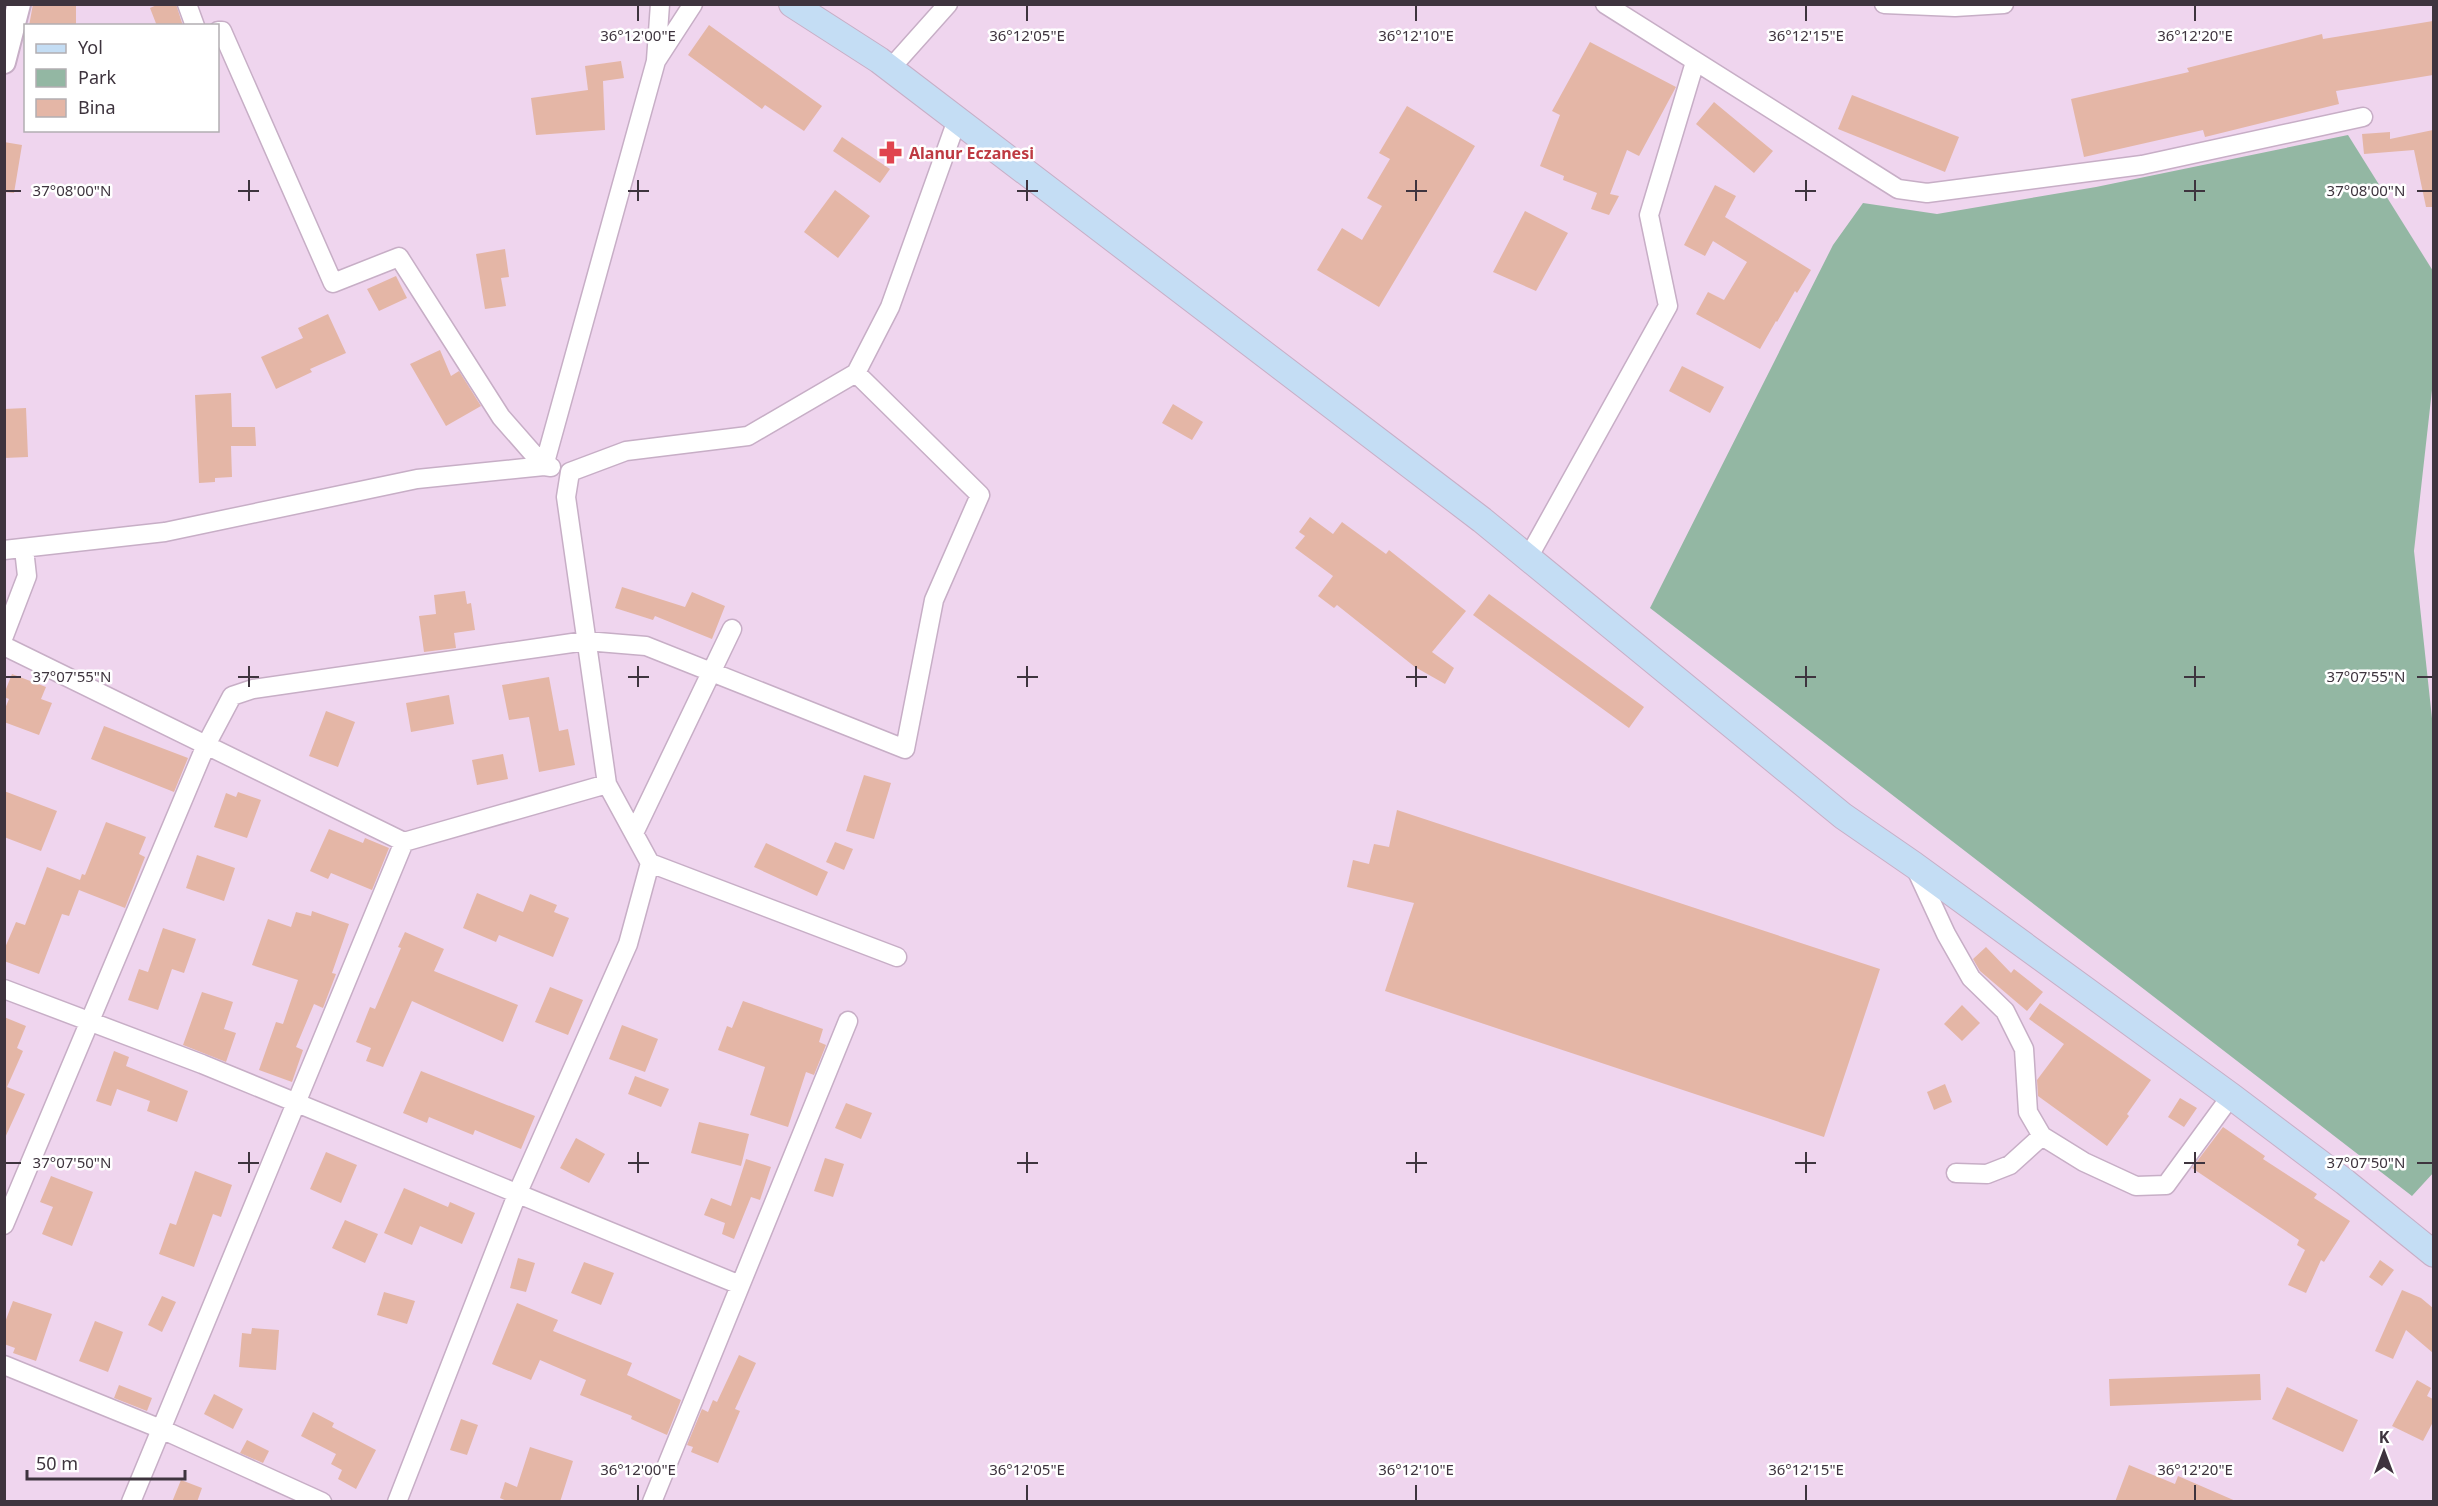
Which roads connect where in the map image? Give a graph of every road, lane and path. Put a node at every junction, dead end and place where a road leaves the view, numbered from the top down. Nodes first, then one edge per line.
1 (19, 4) edge
2 (187, 4) edge
3 (660, 4) edge
4 (693, 4) edge
5 (792, 4) edge
6 (948, 4) edge
7 (1605, 4) edge
8 (2004, 4) edge
9 (1885, 5) edge
10 (194, 24) edge
11 (219, 32) edge
12 (656, 61) junction
13 (4, 62) edge
14 (1695, 62) junction
15 (891, 69) junction
16 (2362, 117) dead end
17 (957, 120) junction
18 (856, 372) junction
19 (544, 466) junction
20 (570, 472) junction
21 (24, 549) junction
22 (4, 550) edge
23 (1528, 558) junction
24 (732, 629) dead end
25 (4, 636) edge
26 (586, 641) junction
27 (4, 646) edge
28 (712, 672) junction
29 (206, 745) junction
30 (607, 784) junction
31 (634, 833) junction
32 (404, 842) junction
33 (650, 862) junction
34 (1914, 865) junction
35 (897, 957) dead end
36 (4, 989) edge
37 (90, 1021) junction
38 (848, 1021) dead end
39 (2231, 1096) junction
40 (297, 1103) junction
41 (2042, 1136) junction
42 (1956, 1173) dead end
43 (518, 1192) junction
44 (4, 1225) edge
45 (2433, 1254) edge
46 (740, 1285) junction
47 (4, 1365) edge
48 (161, 1430) junction
49 (131, 1502) edge
50 (322, 1502) edge
51 (398, 1502) edge
52 (652, 1502) edge

1 - 13 street
2 - 10 street
3 - 12 street
4 - 12 street
5 - 15 main road
6 - 15 street
7 - 14 street
8 - 9 street
11 - 19 street
12 - 19 street
14 - 16 street
14 - 23 street
15 - 17 main road
17 - 18 street
17 - 23 main road
18 - 20 street
18 - 28 street
19 - 20 street
19 - 21 street
20 - 26 street
21 - 22 street
21 - 25 street
23 - 34 main road
24 - 28 street
26 - 28 street
26 - 29 street
26 - 30 street
27 - 29 street
28 - 31 street
29 - 32 street
29 - 37 street
30 - 31 street
30 - 32 street
31 - 33 street
32 - 40 street
33 - 35 street
33 - 43 street
34 - 39 main road
34 - 41 street
36 - 37 street
37 - 40 street
37 - 44 street
38 - 46 street
39 - 41 street
39 - 45 main road
40 - 43 street
40 - 48 street
41 - 42 street
43 - 46 street
43 - 51 street
46 - 52 street
47 - 48 street
48 - 49 street
48 - 50 street

